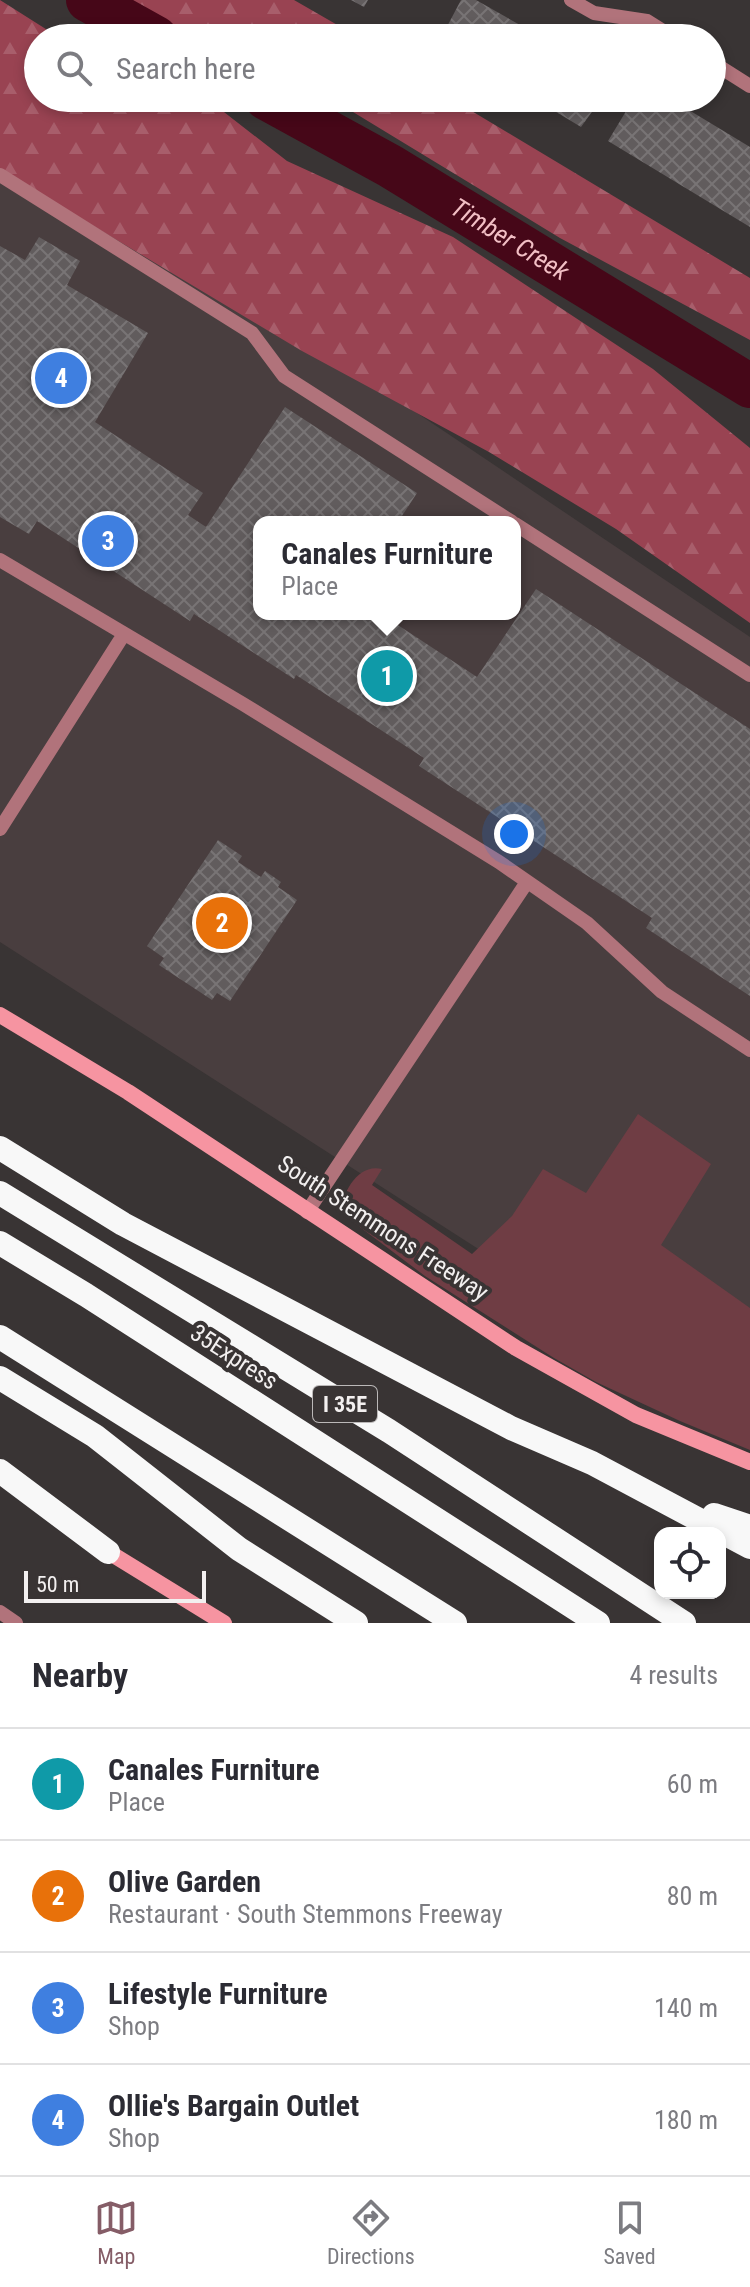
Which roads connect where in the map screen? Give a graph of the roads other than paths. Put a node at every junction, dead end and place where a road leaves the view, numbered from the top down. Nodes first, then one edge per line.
1 (571, 0) edge
2 (652, 24) edge
3 (726, 71) edge
4 (750, 86) edge
5 (0, 175) edge
6 (503, 516) edge
7 (521, 528) edge
8 (0, 560) edge
9 (124, 634) junction
10 (750, 675) edge
11 (0, 829) edge
12 (527, 882) junction
13 (0, 1015) edge
14 (750, 1050) edge
15 (0, 1148) edge
16 (0, 1193) edge
17 (307, 1212) junction
18 (0, 1243) edge
19 (11, 1254) edge
20 (0, 1337) edge
21 (0, 1378) edge
22 (750, 1462) edge
23 (0, 1471) edge
24 (0, 1481) edge
25 (647, 1494) junction
26 (750, 1527) edge
27 (750, 1547) edge
28 (108, 1552) junction
29 (0, 1612) edge
30 (16, 1623) edge
31 (224, 1623) edge
32 (356, 1623) edge
33 (455, 1623) edge
34 (598, 1623) edge
35 (684, 1623) edge

1 - 2 lane
3 - 4 lane
5 - 6 lane
7 - 10 lane
8 - 9 lane
9 - 11 lane
9 - 12 lane
12 - 14 lane
12 - 17 lane
13 - 17 main road, South Stemmons Freeway
15 - 25 highway
16 - 35 highway, I 35E
17 - 22 main road, South Stemmons Freeway
18 - 19 highway, 35Express
19 - 34 highway, 35Express
20 - 33 highway
21 - 32 highway
23 - 28 highway
24 - 28 main road
25 - 26 highway
25 - 27 highway
28 - 31 main road
29 - 30 lane

